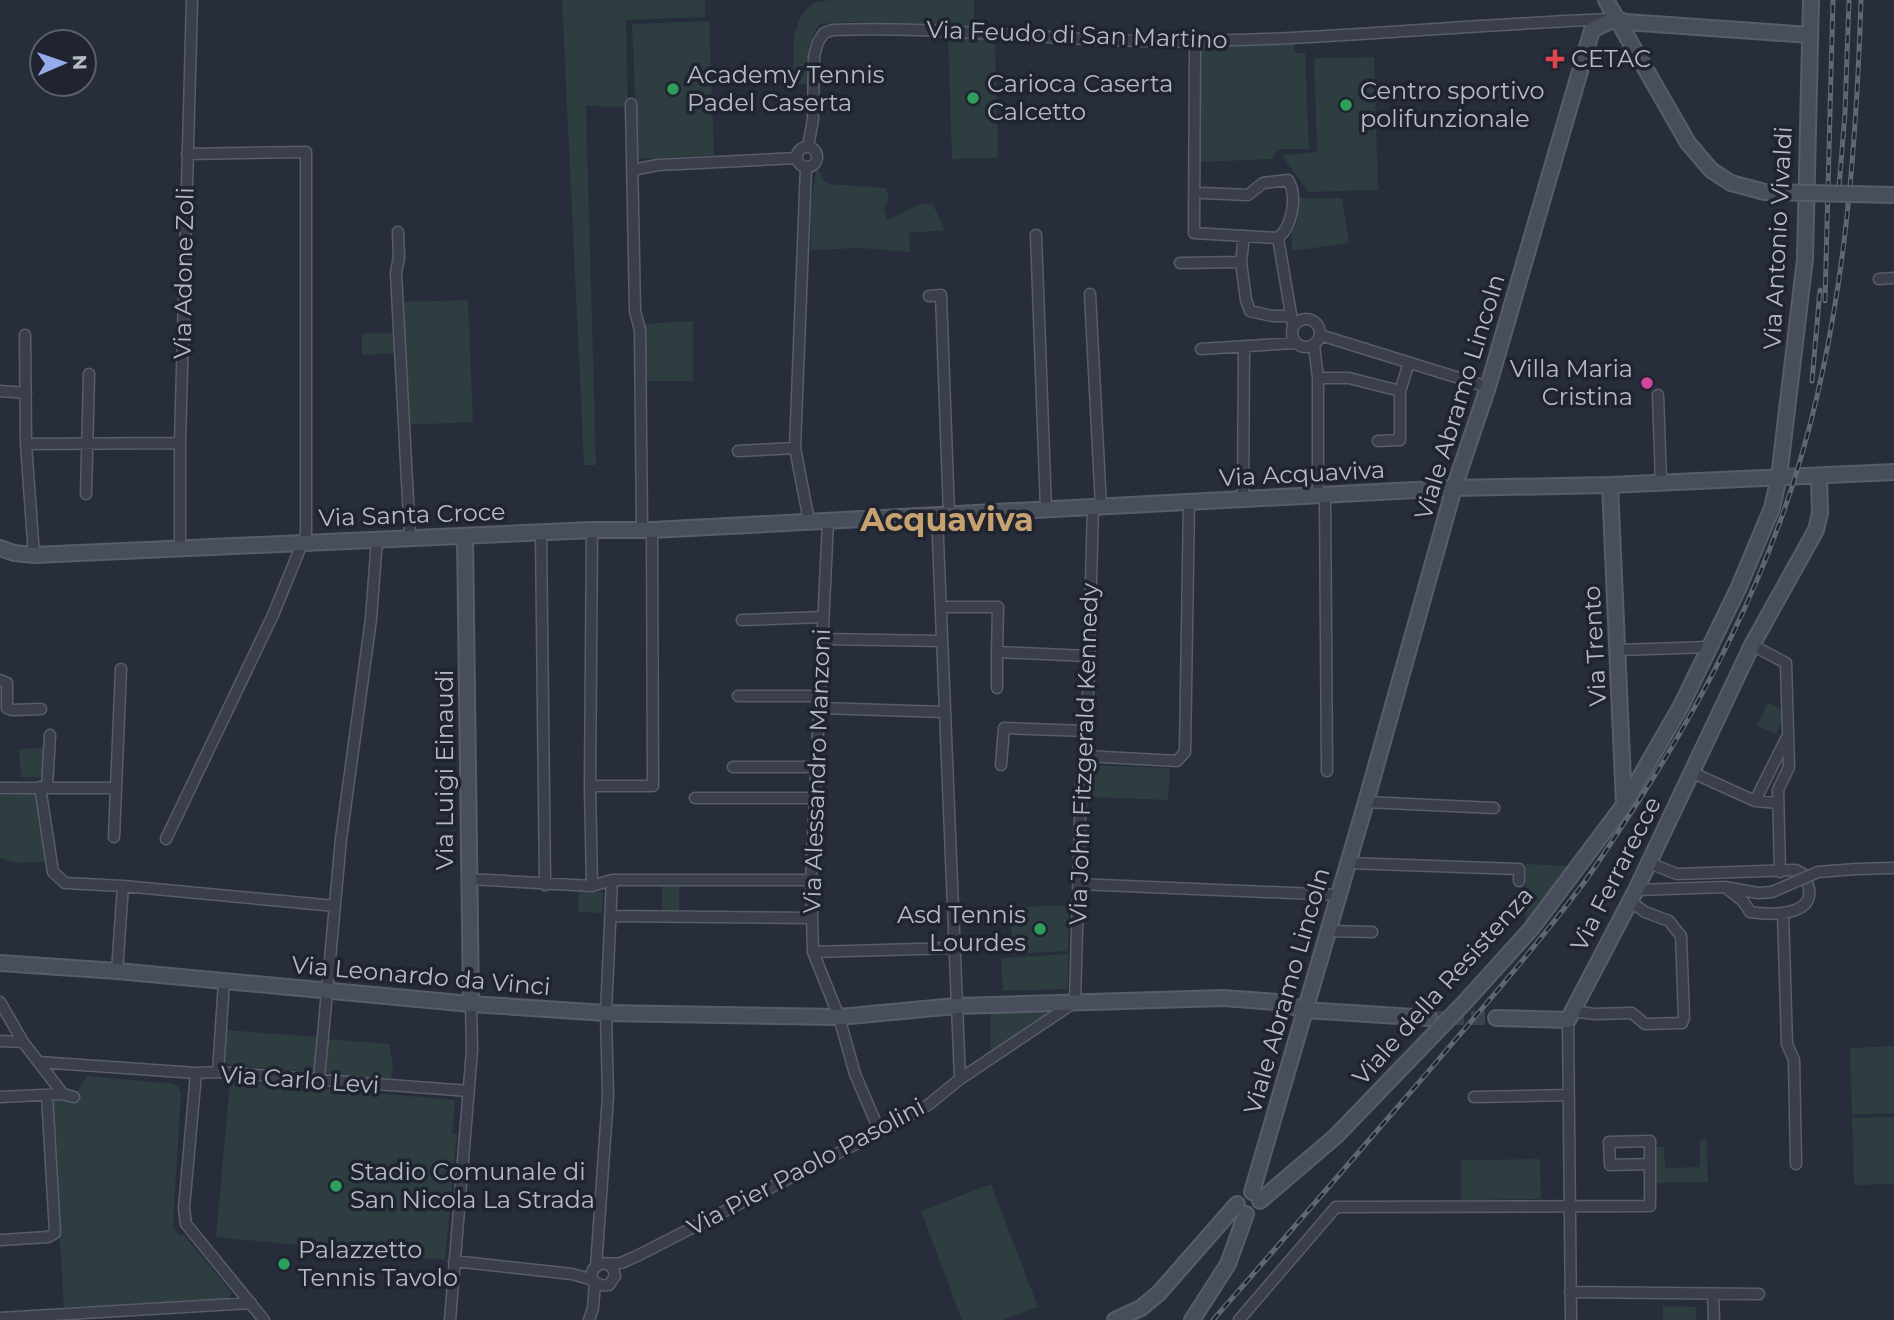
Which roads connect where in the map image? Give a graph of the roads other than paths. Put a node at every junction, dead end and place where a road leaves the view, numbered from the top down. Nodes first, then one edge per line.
1 (192, 0) edge
2 (1606, 0) edge
3 (1811, 0) edge
4 (1615, 19) junction
5 (1810, 35) junction
6 (1195, 41) junction
7 (631, 104) dead end
8 (808, 147) junction
9 (187, 154) junction
10 (797, 158) junction
11 (806, 167) junction
12 (632, 170) junction
13 (1203, 193) dead end
14 (1894, 195) edge
15 (398, 232) dead end
16 (1036, 235) dead end
17 (1244, 236) junction
18 (1278, 239) junction
19 (1241, 262) junction
20 (1180, 263) dead end
21 (1894, 278) edge
22 (1879, 279) dead end
23 (1090, 294) dead end
24 (929, 296) dead end
25 (1292, 321) junction
26 (25, 335) dead end
27 (1320, 335) junction
28 (1295, 343) junction
29 (1314, 345) junction
30 (1244, 346) junction
31 (1201, 349) dead end
32 (1409, 363) junction
33 (89, 374) dead end
34 (1318, 378) junction
35 (1488, 387) junction
36 (0, 391) edge
37 (1400, 391) junction
38 (26, 393) junction
39 (1658, 394) dead end
40 (1378, 441) dead end
41 (88, 442) junction
42 (180, 443) junction
43 (26, 444) junction
44 (795, 448) junction
45 (738, 451) dead end
46 (1894, 472) edge
47 (1819, 476) junction
48 (1779, 477) junction
49 (1661, 482) junction
50 (1610, 485) junction
51 (1454, 488) junction
52 (86, 494) dead end
53 (1322, 496) junction
54 (1243, 499) junction
55 (1189, 502) junction
56 (1097, 507) junction
57 (1046, 509) junction
58 (943, 515) junction
59 (828, 521) junction
60 (809, 522) junction
61 (592, 530) junction
62 (647, 530) junction
63 (541, 533) junction
64 (465, 536) junction
65 (410, 538) junction
66 (377, 540) junction
67 (303, 542) junction
68 (180, 547) junction
69 (0, 548) edge
70 (34, 555) junction
71 (941, 607) junction
72 (823, 617) junction
73 (742, 620) dead end
74 (822, 639) junction
75 (941, 641) junction
76 (1752, 645) junction
77 (1709, 648) junction
78 (1619, 650) junction
79 (996, 652) junction
80 (1088, 656) junction
81 (121, 668) dead end
82 (0, 680) edge
83 (997, 688) dead end
84 (738, 696) dead end
85 (821, 696) junction
86 (820, 708) junction
87 (41, 709) dead end
88 (943, 712) junction
89 (1087, 730) junction
90 (50, 735) dead end
91 (1788, 735) junction
92 (1085, 755) junction
93 (1001, 765) dead end
94 (733, 767) dead end
95 (817, 767) junction
96 (1327, 771) dead end
97 (1691, 772) junction
98 (590, 786) junction
99 (43, 787) junction
100 (0, 788) edge
101 (115, 788) junction
102 (695, 798) dead end
103 (816, 798) junction
104 (1755, 801) junction
105 (1366, 802) junction
106 (1778, 803) junction
107 (1624, 805) junction
108 (1494, 808) dead end
109 (114, 837) dead end
110 (166, 839) dead end
111 (1348, 863) junction
112 (1649, 863) junction
113 (1894, 867) edge
114 (1780, 872) junction
115 (1726, 874) junction
116 (469, 879) junction
117 (612, 880) junction
118 (811, 880) junction
119 (1518, 881) dead end
120 (1078, 884) junction
121 (545, 885) junction
122 (122, 886) junction
123 (592, 886) junction
124 (1725, 887) junction
125 (1339, 895) junction
126 (1750, 895) junction
127 (1634, 896) junction
128 (335, 906) junction
129 (1783, 912) junction
130 (611, 916) junction
131 (811, 918) junction
132 (1328, 931) junction
133 (1372, 932) dead end
134 (954, 948) junction
135 (813, 952) junction
136 (0, 963) edge
137 (117, 971) junction
138 (224, 982) junction
139 (327, 991) junction
140 (0, 1002) edge
141 (1075, 1002) junction
142 (471, 1004) junction
143 (956, 1006) junction
144 (1311, 1006) junction
145 (606, 1013) junction
146 (1569, 1016) junction
147 (839, 1017) junction
148 (1429, 1018) tunnel mouth
149 (1496, 1018) tunnel mouth
150 (0, 1041) edge
151 (23, 1042) junction
152 (39, 1062) junction
153 (218, 1072) junction
154 (195, 1073) junction
155 (319, 1079) junction
156 (960, 1079) junction
157 (469, 1091) junction
158 (47, 1095) junction
159 (1568, 1095) junction
160 (0, 1097) edge
161 (1474, 1097) dead end
162 (879, 1130) junction
163 (1650, 1164) junction
164 (1796, 1164) dead end
165 (1256, 1197) junction
166 (1568, 1208) junction
167 (1242, 1209) junction
168 (0, 1240) edge
169 (637, 1256) junction
170 (454, 1261) junction
171 (598, 1271) junction
172 (612, 1282) junction
173 (1570, 1292) junction
174 (1159, 1293) junction
175 (1713, 1294) junction
176 (1759, 1294) dead end
177 (251, 1303) junction
178 (593, 1308) junction
179 (75, 1317) edge
180 (0, 1318) edge
181 (264, 1320) edge
182 (450, 1320) edge
183 (589, 1320) edge
184 (1115, 1320) edge
185 (1139, 1320) edge
186 (1192, 1320) edge
187 (1239, 1320) edge
188 (1572, 1320) edge
189 (1714, 1320) edge

1 - 9 street, Via Adone Zoli
2 - 4 street
3 - 5 street, Via Antonio Vivaldi
4 - 5 street
4 - 6 street, Via Feudo di San Martino
4 - 14 street, bridge
4 - 35 street, Viale Abramo Lincoln
5 - 48 street, Via Antonio Vivaldi
6 - 8 street, Via Feudo di San Martino
6 - 17 street
7 - 12 street
8 - 10 street
8 - 11 street
9 - 42 street, Via Adone Zoli
9 - 67 street
10 - 11 street
10 - 12 street
11 - 44 street
12 - 62 street
13 - 18 street
15 - 65 street
16 - 57 street
17 - 18 street
17 - 19 street
18 - 25 street
19 - 20 street
19 - 25 street
21 - 22 street
23 - 56 street, Via John Fitzgerald Kennedy
24 - 58 street
25 - 27 street
25 - 28 street
26 - 38 street
27 - 29 street
27 - 32 street
28 - 29 street
28 - 30 street
29 - 34 street
30 - 31 street
30 - 54 street
32 - 35 street
32 - 37 street
33 - 41 street
34 - 37 street
34 - 53 street
35 - 51 street, Viale Abramo Lincoln
36 - 38 street
37 - 40 street
38 - 43 street
39 - 49 street
41 - 42 street
41 - 43 street
41 - 52 street
42 - 68 street, Via Adone Zoli
43 - 70 street
44 - 45 street
44 - 60 street
46 - 47 street, Via Acquaviva
47 - 48 street, Via Acquaviva
47 - 76 street, Via Ferrarecce
48 - 49 street, Via Acquaviva
48 - 77 street, Viale della Resistenza
49 - 50 street, Via Acquaviva
50 - 51 street, Via Acquaviva
50 - 78 street, Via Trento
51 - 53 street, Via Acquaviva
51 - 105 street, Viale Abramo Lincoln
53 - 54 street, Via Acquaviva
53 - 96 street
54 - 55 street, Via Acquaviva
55 - 56 street, Via Acquaviva
55 - 92 street
56 - 57 street, Via Acquaviva
56 - 80 street, Via John Fitzgerald Kennedy
57 - 58 street, Via Acquaviva
58 - 59 street, Via Acquaviva
58 - 71 street
59 - 60 street, Via Santa Croce
59 - 72 street, Via Alessandro Manzoni
60 - 62 street, Via Santa Croce
61 - 62 street, Via Santa Croce
61 - 63 street, Via Santa Croce
61 - 98 street
62 - 98 street
63 - 64 street, Via Santa Croce
63 - 121 street
64 - 65 street, Via Santa Croce
64 - 116 street, Via Luigi Einaudi
65 - 66 street, Via Santa Croce
66 - 67 street, Via Santa Croce
66 - 128 street
67 - 68 street, Via Santa Croce
67 - 110 street
68 - 70 street, Via Santa Croce
69 - 70 street, Via Santa Croce
71 - 75 street
71 - 79 street
72 - 73 street
72 - 74 street, Via Alessandro Manzoni
74 - 75 street
74 - 85 street, Via Alessandro Manzoni
75 - 88 street
76 - 91 street
76 - 97 street, Via Ferrarecce
77 - 78 street
77 - 107 street, Viale della Resistenza
78 - 107 street, Via Trento
79 - 80 street
79 - 83 street
80 - 89 street, Via John Fitzgerald Kennedy
81 - 101 street
82 - 87 street
84 - 85 street
85 - 86 street, Via Alessandro Manzoni
86 - 88 street
86 - 95 street, Via Alessandro Manzoni
88 - 134 street
89 - 92 street, Via John Fitzgerald Kennedy
89 - 93 street
90 - 99 street
91 - 104 street
91 - 106 street
92 - 120 street, Via John Fitzgerald Kennedy
94 - 95 street
95 - 103 street, Via Alessandro Manzoni
97 - 104 street
97 - 112 street, Via Ferrarecce
98 - 123 street
99 - 100 street
99 - 101 street
99 - 122 street
101 - 109 street
102 - 103 street
103 - 118 street, Via Alessandro Manzoni
104 - 106 street
105 - 108 street
105 - 111 street, Viale Abramo Lincoln
106 - 114 street
107 - 165 street, Viale della Resistenza
111 - 119 street
111 - 125 street, Viale Abramo Lincoln
112 - 115 street
112 - 127 street, Via Ferrarecce
113 - 126 street, bridge
114 - 115 street
114 - 129 street
115 - 124 street
115 - 126 street
116 - 121 street
116 - 142 street, Via Luigi Einaudi
117 - 118 street
117 - 123 street
117 - 130 street
118 - 131 street, Via Alessandro Manzoni
120 - 125 street
120 - 141 street, Via John Fitzgerald Kennedy
121 - 123 street
122 - 128 street
122 - 137 street
124 - 126 street
124 - 127 street
125 - 132 street, Viale Abramo Lincoln
126 - 129 street
127 - 146 street, Via Ferrarecce
127 - 146 street
128 - 139 street
129 - 164 street
130 - 131 street
130 - 145 street
131 - 135 street, Via Alessandro Manzoni
132 - 133 street
132 - 144 street, Viale Abramo Lincoln
134 - 135 street
134 - 143 street
135 - 147 street, Via Alessandro Manzoni
136 - 137 street, Via Leonardo da Vinci
137 - 138 street, Via Leonardo da Vinci
138 - 139 street, Via Leonardo da Vinci
138 - 153 street
139 - 142 street, Via Leonardo da Vinci
139 - 155 street
140 - 151 street
141 - 143 street, Via Leonardo da Vinci
141 - 144 street, Via Leonardo da Vinci
141 - 156 street, Via Pier Paolo Pasolini
142 - 145 street, Via Leonardo da Vinci
142 - 157 street
143 - 147 street, Via Leonardo da Vinci
143 - 156 street
144 - 148 street, Via Leonardo da Vinci
144 - 165 street, Viale Abramo Lincoln
145 - 147 street, Via Leonardo da Vinci
145 - 171 street
146 - 149 street
146 - 159 street, Via Ferrarecce
147 - 162 street, Via Alessandro Manzoni
150 - 151 street
151 - 152 street
152 - 154 street
152 - 158 street
153 - 154 street, Via Carlo Levi
153 - 155 street, Via Carlo Levi
154 - 177 street, Via Carlo Levi
155 - 157 street, Via Carlo Levi
156 - 162 street, Via Pier Paolo Pasolini
157 - 170 street
158 - 160 street
158 - 168 street
159 - 161 street
159 - 166 street, Via Ferrarecce
162 - 169 street, Via Pier Paolo Pasolini
163 - 163 street
163 - 166 street
165 - 167 street, Viale della Resistenza
166 - 173 street, Via Ferrarecce
166 - 187 street
167 - 174 street
167 - 186 street
169 - 171 street, Via Pier Paolo Pasolini
169 - 172 street, Via Pier Paolo Pasolini
170 - 171 street
170 - 182 street
171 - 172 street
171 - 172 street
171 - 178 street, Via Pier Paolo Pasolini
172 - 178 street, Via Pier Paolo Pasolini
173 - 175 street
173 - 188 street, Via Ferrarecce
174 - 184 street
174 - 185 street
175 - 176 street
175 - 189 street
177 - 179 street
177 - 181 street, Via Carlo Levi
178 - 183 street, Via Pier Paolo Pasolini
179 - 180 street

